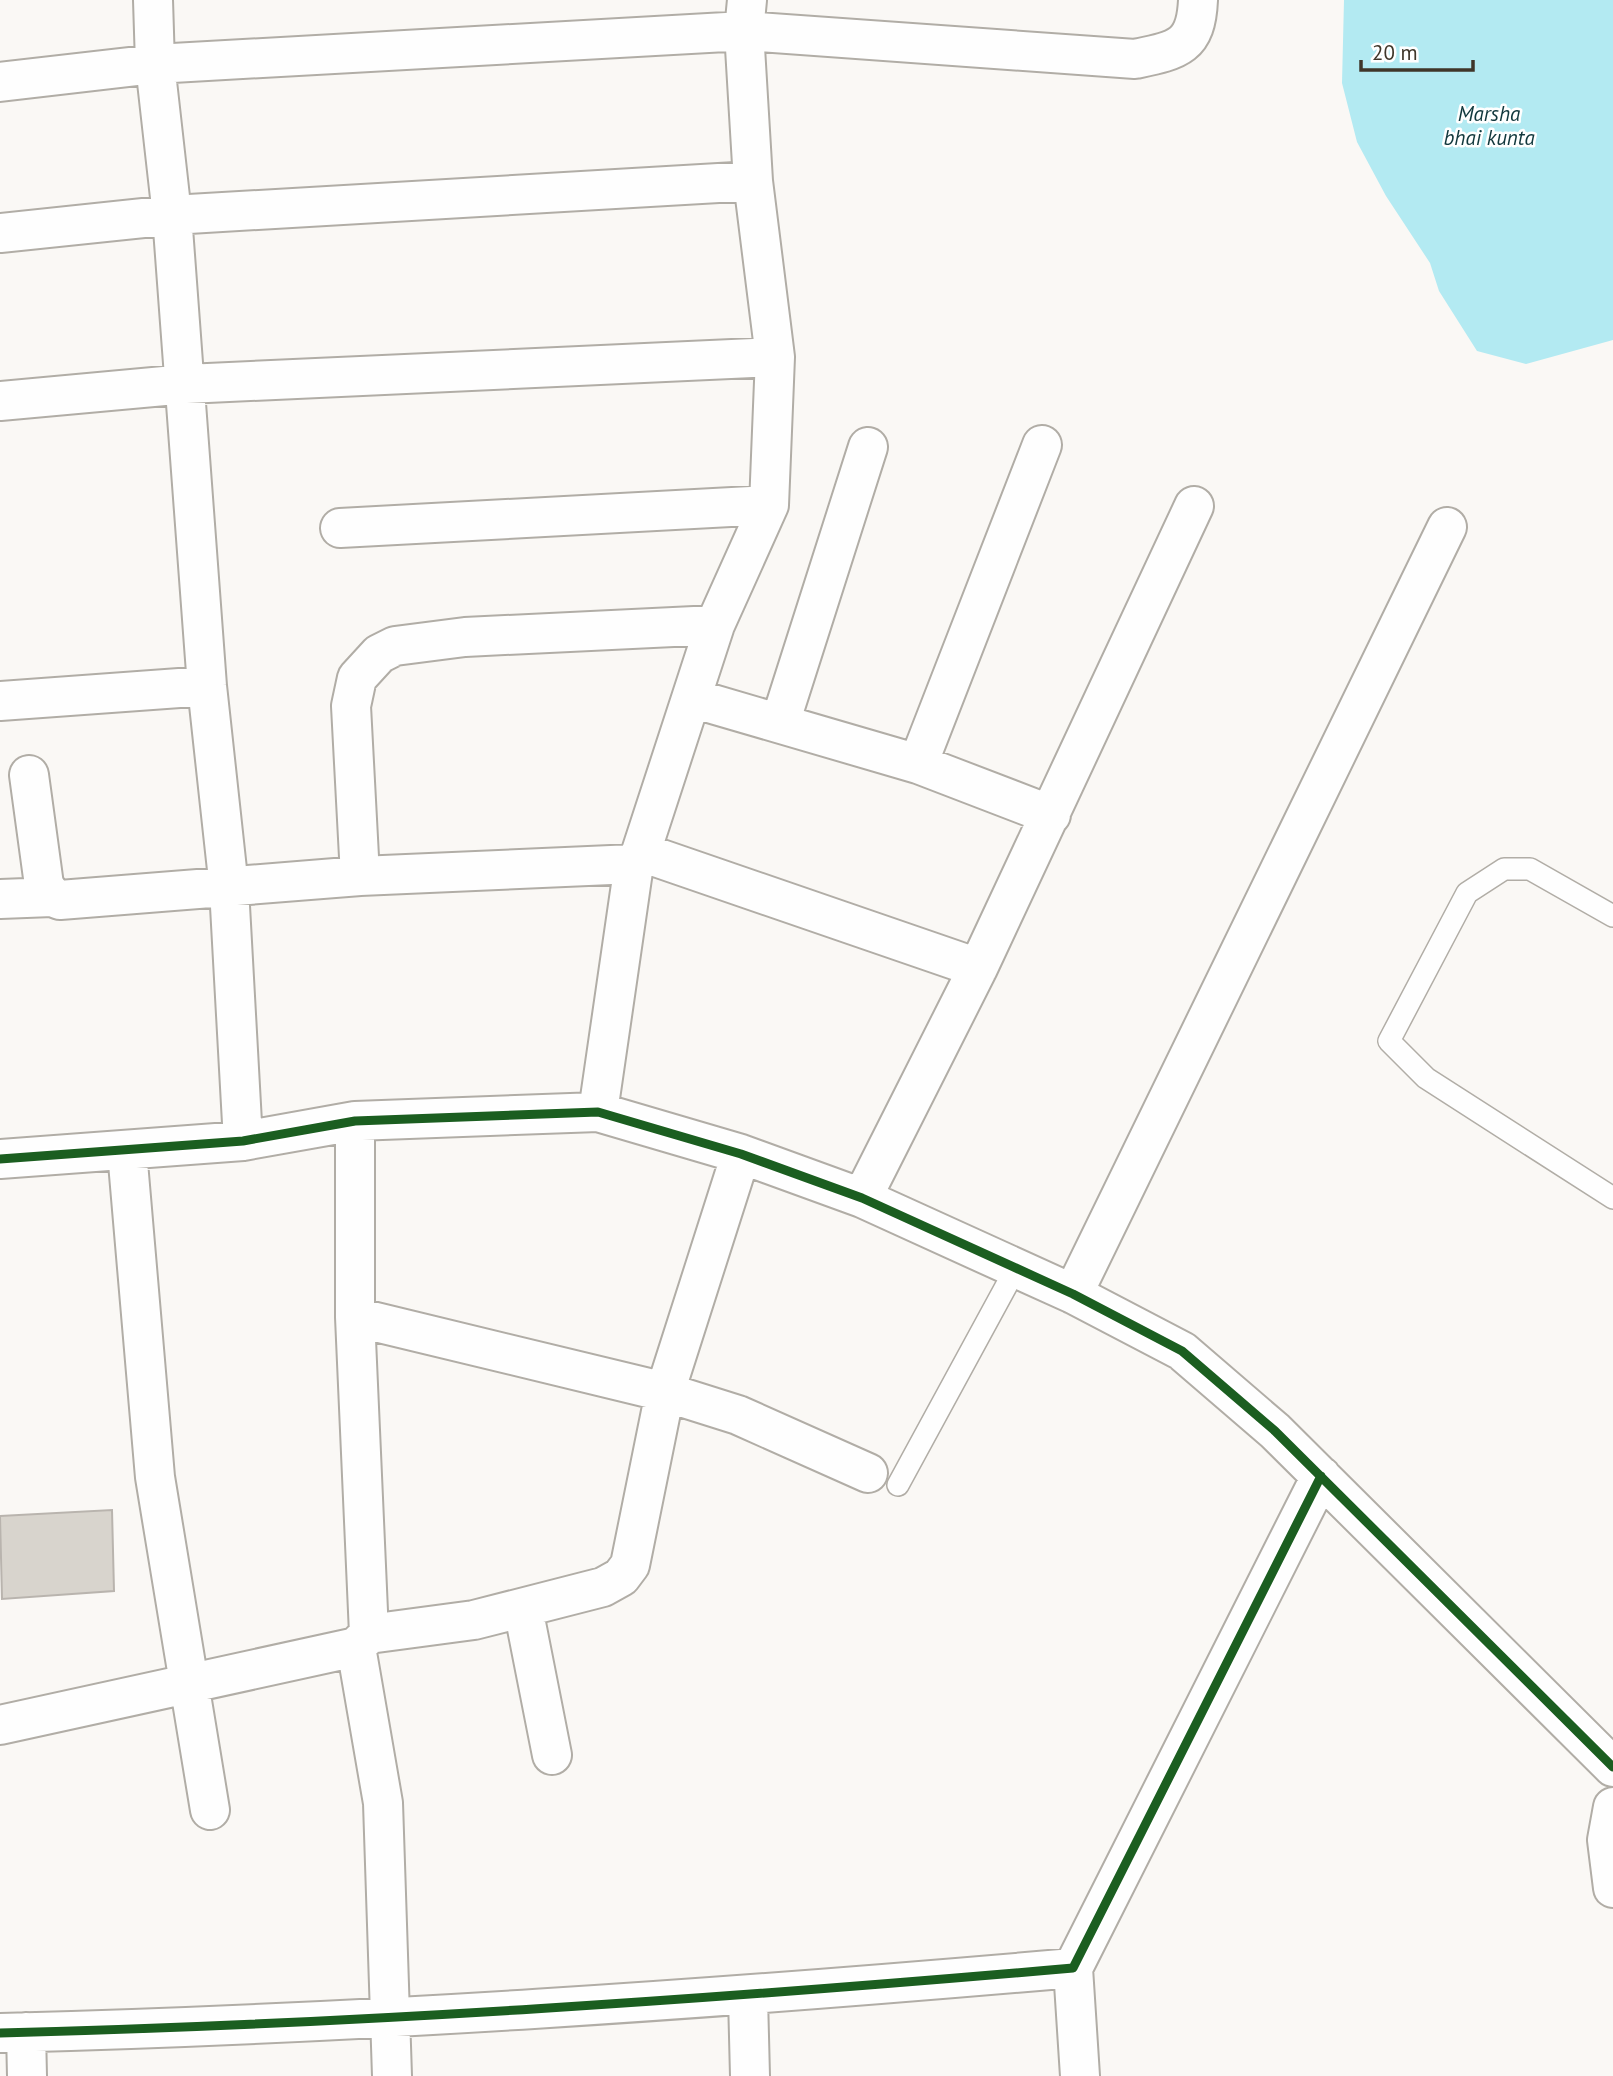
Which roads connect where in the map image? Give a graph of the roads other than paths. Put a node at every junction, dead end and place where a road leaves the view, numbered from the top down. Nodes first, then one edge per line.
1 (153, 0) edge
2 (1198, 0) edge
3 (746, 16) edge
4 (155, 64) junction
5 (0, 82) edge
6 (753, 181) junction
7 (172, 215) junction
8 (0, 233) edge
9 (775, 357) junction
10 (186, 384) junction
11 (0, 401) edge
12 (1042, 445) dead end
13 (868, 447) dead end
14 (769, 505) junction
15 (1194, 506) dead end
16 (1447, 527) dead end
17 (340, 528) dead end
18 (715, 625) junction
19 (207, 686) junction
20 (692, 698) junction
21 (0, 701) edge
22 (780, 723) junction
23 (918, 764) junction
24 (29, 775) dead end
25 (1051, 815) junction
26 (638, 858) junction
27 (360, 876) junction
28 (229, 888) junction
29 (52, 897) junction
30 (0, 899) edge
31 (1613, 916) edge
32 (978, 968) junction
33 (598, 1112) junction
34 (355, 1121) junction
35 (243, 1141) junction
36 (127, 1151) junction
37 (741, 1154) junction
38 (0, 1159) edge
39 (862, 1198) junction
40 (1613, 1198) edge
41 (1016, 1268) junction
42 (1073, 1294) junction
43 (355, 1317) junction
44 (666, 1392) junction
45 (1321, 1476) junction
46 (883, 1479) joint
47 (523, 1608) junction
48 (363, 1641) junction
49 (191, 1682) junction
50 (0, 1724) edge
51 (552, 1755) dead end
52 (1613, 1767) edge
53 (1613, 1807) edge
54 (210, 1810) dead end
55 (1613, 1888) edge
56 (1073, 1968) junction
57 (748, 1997) junction
58 (392, 2018) junction
59 (13, 2033) edge
60 (27, 2076) edge
61 (392, 2076) edge
62 (750, 2076) edge
63 (1080, 2076) edge

1 - 4 street
2 - 3 street
3 - 4 street
3 - 6 street
4 - 5 street
4 - 7 street
6 - 7 street
6 - 9 street
7 - 8 street
7 - 10 street
9 - 10 street
9 - 14 street
10 - 11 street
10 - 19 street
12 - 23 street
13 - 22 street
14 - 17 street
14 - 18 street
15 - 25 street
16 - 42 street
18 - 20 street
18 - 27 street
19 - 21 street
19 - 28 street
20 - 22 street
20 - 26 street
22 - 23 street
23 - 25 street
24 - 29 street
25 - 32 street
26 - 27 street
26 - 32 street
26 - 33 street
27 - 28 street
28 - 29 street
28 - 35 street
29 - 30 street
31 - 40 lane
32 - 39 street
33 - 34 street
33 - 37 street
34 - 35 street
34 - 43 street
35 - 36 street
36 - 38 street
36 - 49 street
37 - 39 street
37 - 44 street
39 - 41 street
41 - 42 street
41 - 46 lane
42 - 45 street
43 - 44 street
43 - 48 street
44 - 46 street
44 - 47 street
45 - 52 street
45 - 56 street
47 - 48 street
47 - 51 street
48 - 49 street
48 - 58 street
49 - 50 street
49 - 54 street
53 - 55 street
56 - 57 street
56 - 63 street
57 - 58 street
57 - 62 street
58 - 59 street
58 - 61 street
59 - 60 street

